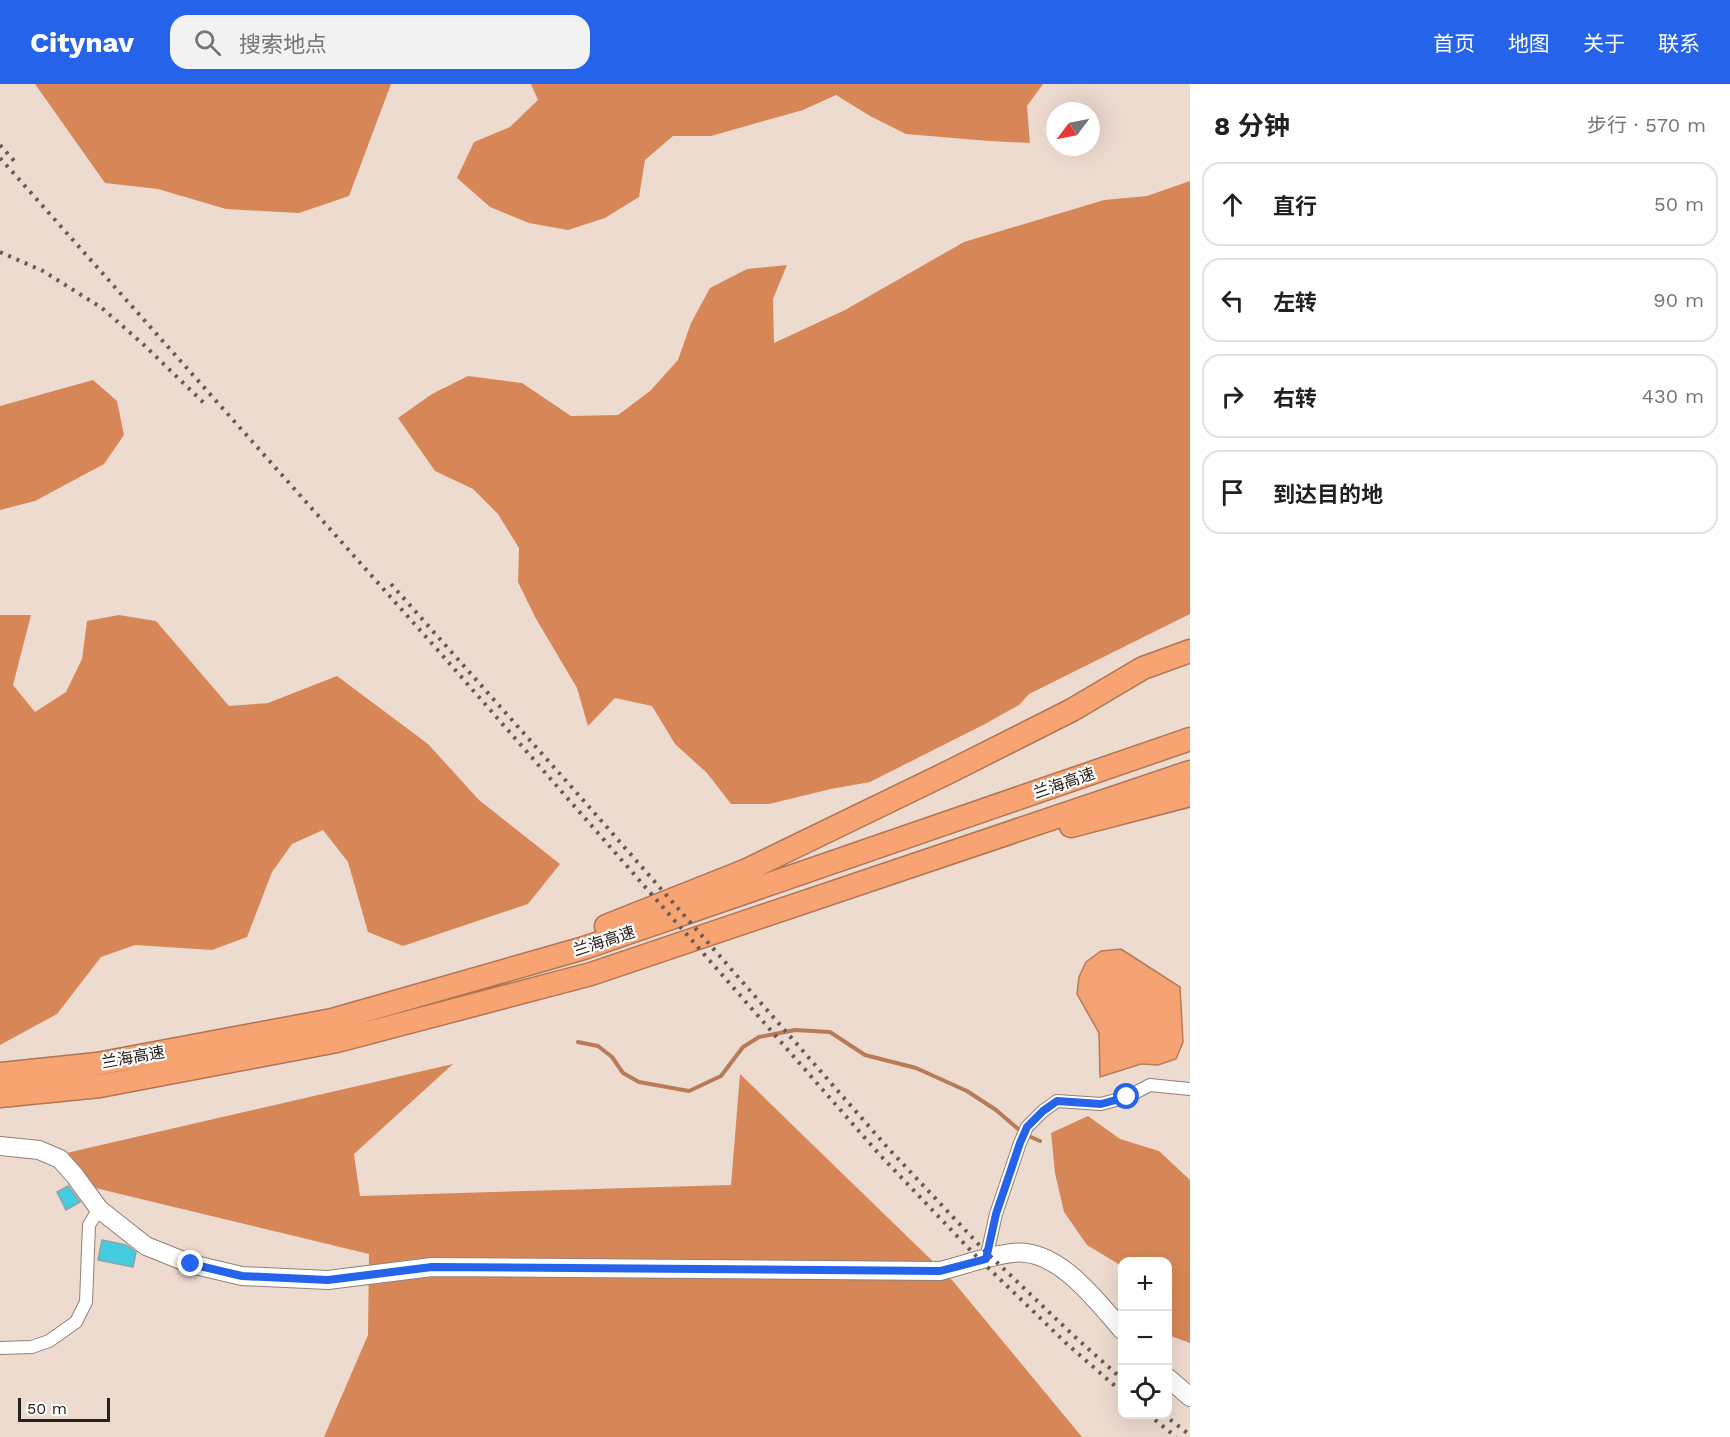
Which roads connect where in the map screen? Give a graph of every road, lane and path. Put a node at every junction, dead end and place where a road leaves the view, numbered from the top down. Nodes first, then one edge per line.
1 (1190, 651) edge
2 (1190, 739) edge
3 (1190, 772) edge
4 (1190, 795) edge
5 (972, 845) junction
6 (332, 1020) junction
7 (0, 1074) edge
8 (1190, 1089) edge
9 (0, 1096) edge
10 (0, 1146) edge
11 (99, 1209) junction
12 (986, 1259) junction
13 (1118, 1325) edge
14 (0, 1348) edge
15 (1172, 1382) edge
16 (1190, 1396) edge

1 - 6 highway
2 - 6 highway, 兰海高速
3 - 5 highway, 兰海高速
4 - 5 highway
5 - 9 highway, 兰海高速
6 - 7 highway, 兰海高速
8 - 12 street
10 - 11 main road
11 - 12 main road
11 - 14 street
12 - 13 main road
15 - 16 main road

